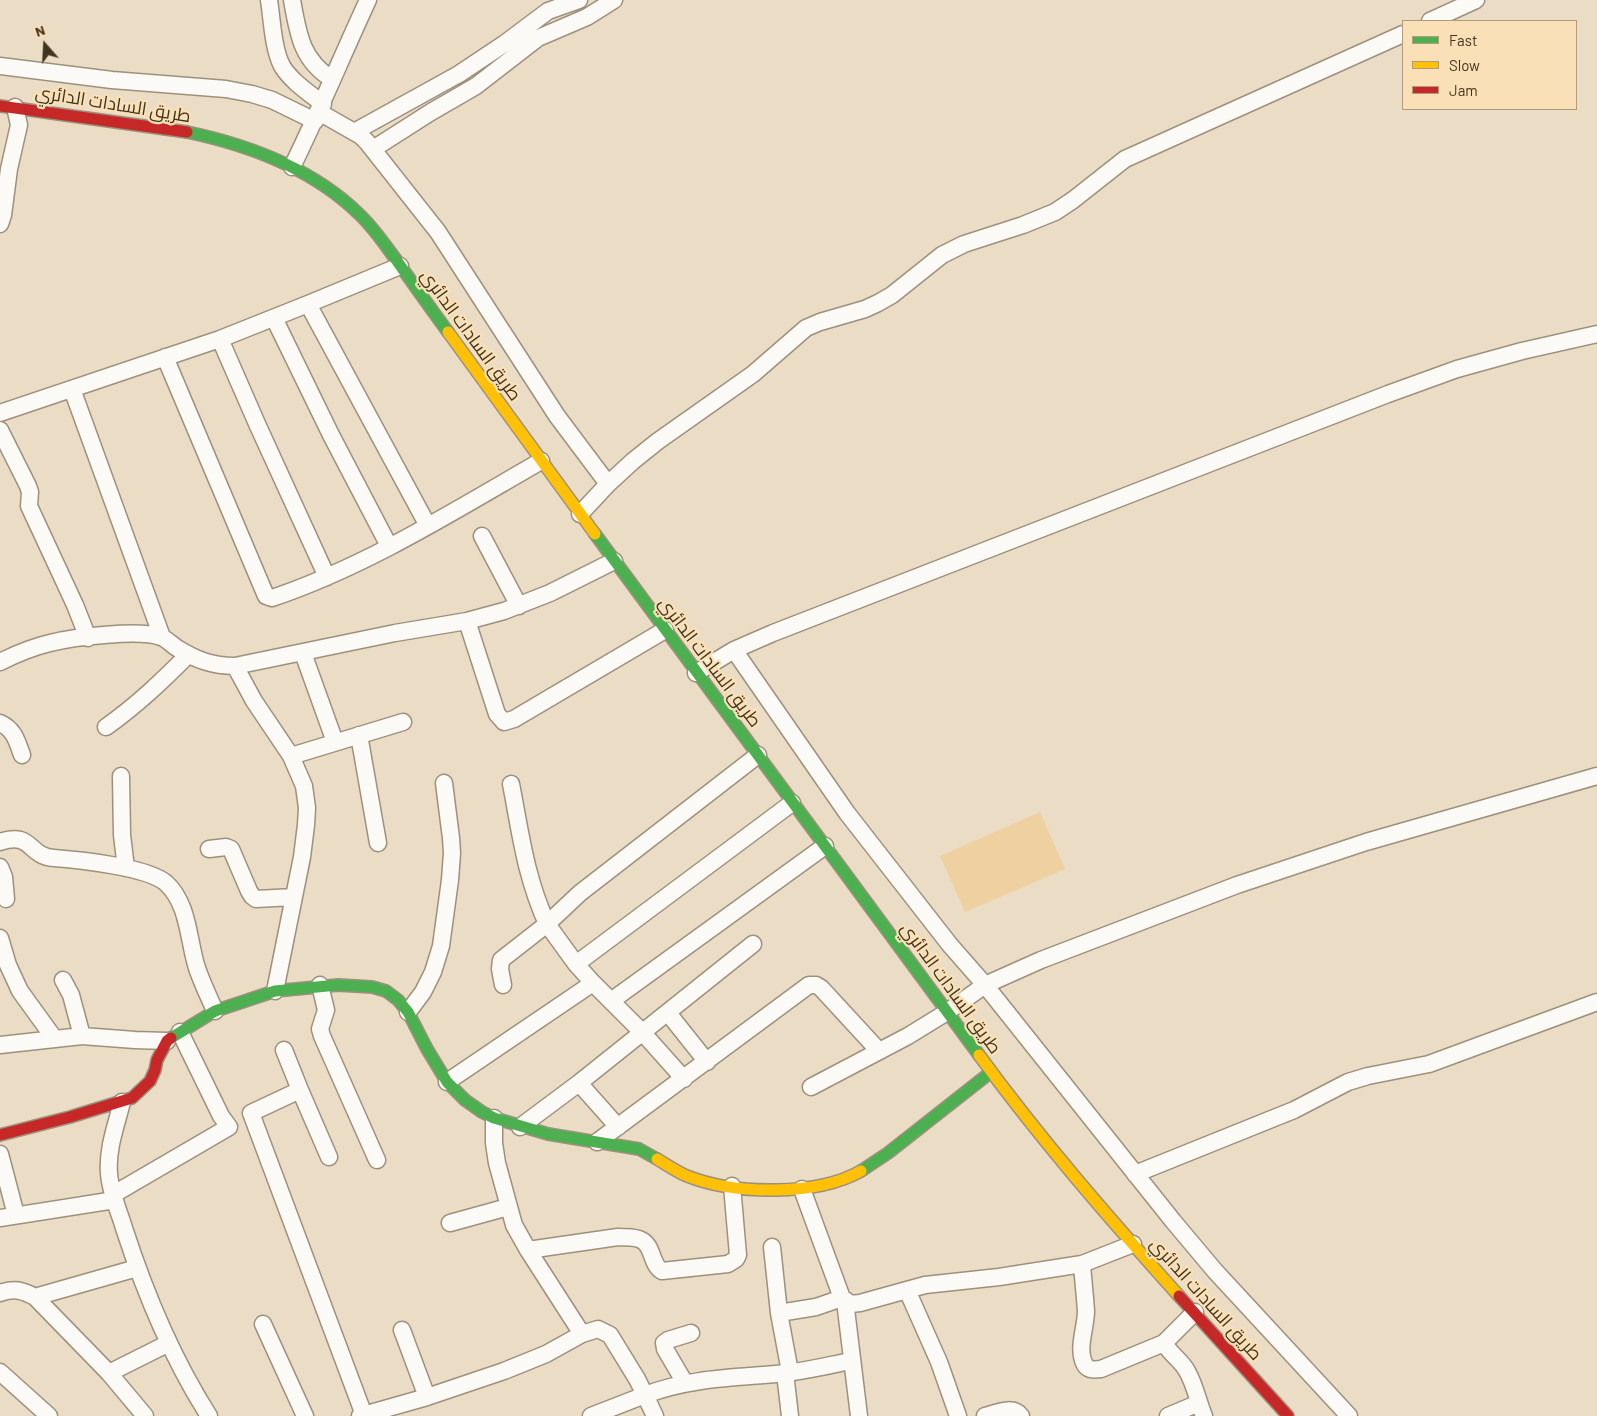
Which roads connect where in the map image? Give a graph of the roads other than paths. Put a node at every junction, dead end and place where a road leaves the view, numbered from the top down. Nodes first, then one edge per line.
1 (269, 0) edge
2 (292, 0) edge
3 (368, 0) edge
4 (579, 0) edge
5 (614, 0) edge
6 (1476, 0) edge
7 (1432, 20) edge
8 (1402, 34) edge
9 (0, 66) edge
10 (332, 79) junction
11 (8, 106) edge
12 (319, 112) junction
13 (354, 132) junction
14 (373, 148) junction
15 (292, 167) junction
16 (0, 224) edge
17 (400, 266) junction
18 (308, 304) junction
19 (274, 318) junction
20 (1597, 334) edge
21 (220, 339) junction
22 (165, 357) junction
23 (72, 389) junction
24 (0, 413) edge
25 (0, 430) edge
26 (541, 461) junction
27 (608, 484) junction
28 (580, 514) junction
29 (428, 526) junction
30 (482, 536) dead end
31 (389, 546) junction
32 (614, 561) junction
33 (327, 577) junction
34 (519, 606) junction
35 (467, 621) junction
36 (665, 630) junction
37 (162, 637) junction
38 (88, 638) junction
39 (734, 650) junction
40 (304, 653) junction
41 (188, 655) junction
42 (0, 662) edge
43 (235, 666) junction
44 (696, 673) junction
45 (403, 722) dead end
46 (0, 723) edge
47 (106, 727) dead end
48 (358, 735) junction
49 (335, 742) junction
50 (22, 755) dead end
51 (758, 755) junction
52 (291, 756) junction
53 (121, 776) dead end
54 (1597, 776) edge
55 (444, 783) dead end
56 (511, 784) dead end
57 (792, 803) junction
58 (0, 842) edge
59 (378, 843) dead end
60 (826, 846) junction
61 (209, 849) dead end
62 (0, 867) edge
63 (126, 868) junction
64 (293, 897) junction
65 (6, 899) dead end
66 (547, 924) junction
67 (0, 938) edge
68 (752, 944) dead end
69 (576, 964) junction
70 (63, 980) dead end
71 (593, 983) junction
72 (320, 985) junction
73 (504, 985) dead end
74 (985, 985) junction
75 (275, 991) junction
76 (611, 1001) junction
77 (1597, 1002) edge
78 (214, 1011) junction
79 (408, 1012) junction
80 (947, 1012) junction
81 (668, 1013) junction
82 (643, 1033) junction
83 (82, 1036) junction
84 (173, 1036) junction
85 (54, 1038) junction
86 (0, 1046) edge
87 (284, 1050) dead end
88 (879, 1051) junction
89 (708, 1062) junction
90 (990, 1072) junction
91 (684, 1079) junction
92 (447, 1082) junction
93 (579, 1083) junction
94 (812, 1087) dead end
95 (300, 1090) junction
96 (122, 1102) junction
97 (251, 1113) junction
98 (494, 1118) junction
99 (520, 1126) junction
100 (229, 1127) junction
101 (618, 1127) junction
102 (0, 1135) edge
103 (597, 1142) junction
104 (0, 1154) edge
105 (329, 1157) dead end
106 (377, 1160) dead end
107 (1136, 1174) junction
108 (732, 1186) junction
109 (802, 1189) junction
110 (114, 1197) junction
111 (508, 1207) junction
112 (8, 1217) edge
113 (450, 1224) dead end
114 (1132, 1244) junction
115 (772, 1247) dead end
116 (528, 1250) junction
117 (1082, 1264) junction
118 (137, 1268) junction
119 (907, 1290) junction
120 (0, 1293) edge
121 (34, 1297) junction
122 (844, 1300) junction
123 (1196, 1312) junction
124 (779, 1313) junction
125 (263, 1324) dead end
126 (402, 1330) dead end
127 (691, 1333) dead end
128 (582, 1334) junction
129 (169, 1343) junction
130 (1164, 1343) junction
131 (851, 1361) junction
132 (0, 1372) edge
133 (109, 1373) junction
134 (788, 1373) junction
135 (685, 1383) junction
136 (644, 1395) junction
137 (427, 1397) junction
138 (1202, 1409) edge
139 (201, 1413) edge
140 (362, 1415) edge
141 (49, 1416) edge
142 (145, 1416) edge
143 (305, 1416) edge
144 (591, 1416) edge
145 (655, 1416) edge
146 (790, 1416) edge
147 (859, 1416) edge
148 (958, 1416) edge
149 (985, 1416) edge
150 (1021, 1416) edge
151 (1168, 1416) edge
152 (1288, 1416) edge
153 (1349, 1416) edge

1 - 12 street
2 - 10 street
3 - 10 street
4 - 13 street
5 - 14 street
6 - 7 street
8 - 27 street
9 - 12 street
10 - 12 street
11 - 15 main road, طريق السادات الدائري
11 - 16 street
12 - 13 street
12 - 15 street
13 - 14 street
14 - 27 street
15 - 17 main road, طريق السادات الدائري
17 - 18 street
17 - 26 main road, طريق السادات الدائري
18 - 19 street
18 - 29 street
19 - 21 street
19 - 31 street
20 - 39 street
21 - 22 street
21 - 33 street
22 - 23 street
22 - 33 street
23 - 24 street
23 - 37 street
25 - 38 street
26 - 28 main road, طريق السادات الدائري
26 - 29 street
27 - 28 street
28 - 32 main road, طريق السادات الدائري
29 - 31 street
30 - 34 street
31 - 33 street
32 - 34 street
32 - 36 main road, طريق السادات الدائري
34 - 35 street
35 - 36 street
35 - 40 street
36 - 44 main road, طريق السادات الدائري
37 - 38 street
37 - 41 street
38 - 42 street
39 - 44 street
39 - 74 street
40 - 43 street
40 - 49 street
41 - 43 street
41 - 47 street
43 - 52 street
44 - 51 main road, طريق السادات الدائري
45 - 48 street
46 - 50 street
48 - 49 street
48 - 59 street
49 - 52 street
51 - 57 main road, طريق السادات الدائري
51 - 66 street
52 - 64 street
53 - 63 street
54 - 74 street
55 - 79 street
56 - 66 street
57 - 60 main road, طريق السادات الدائري
57 - 69 street
58 - 63 street
60 - 76 street
60 - 80 main road, طريق السادات الدائري
61 - 64 street
62 - 65 street
63 - 78 street
64 - 75 street
66 - 69 street
66 - 73 street
67 - 85 street
68 - 81 street
69 - 71 street
70 - 83 street
71 - 76 street
71 - 92 street
72 - 75 main road
72 - 79 main road
72 - 106 street
74 - 80 street
74 - 107 street
75 - 78 main road
76 - 82 street
77 - 107 street
78 - 84 main road
79 - 92 main road
80 - 88 street
80 - 90 main road, طريق السادات الدائري
81 - 82 street
81 - 89 street
82 - 91 street
82 - 93 street
83 - 84 street
83 - 85 street
84 - 96 main road
84 - 100 street
85 - 86 street
87 - 95 street
88 - 89 street
88 - 94 street
89 - 91 street
90 - 109 main road
90 - 114 main road, طريق السادات الدائري
91 - 101 street
92 - 98 main road
93 - 99 street
93 - 101 street
95 - 97 street
95 - 105 street
96 - 102 main road
96 - 110 street
97 - 100 street
97 - 140 street
98 - 99 main road
98 - 111 street
99 - 103 main road
100 - 110 street
101 - 103 street
103 - 108 main road
104 - 112 street
107 - 153 street
108 - 109 main road
108 - 116 street
109 - 122 street
110 - 112 street
110 - 118 street
111 - 113 street
111 - 116 street
114 - 117 street
114 - 123 main road, طريق السادات الدائري
115 - 124 street
116 - 128 street
117 - 119 street
117 - 130 street
118 - 121 street
118 - 129 street
119 - 122 street
119 - 148 street
120 - 121 street
121 - 133 street
122 - 124 street
122 - 131 street
123 - 130 street
123 - 152 main road, طريق السادات الدائري
124 - 134 street
125 - 143 street
126 - 137 street
127 - 135 street
128 - 136 street
128 - 137 street
129 - 133 street
129 - 139 street
130 - 138 street
131 - 134 street
131 - 147 street
132 - 141 street
133 - 142 street
134 - 135 street
134 - 146 street
135 - 136 street
136 - 144 street
136 - 145 street
137 - 140 street
138 - 151 street
149 - 150 street

